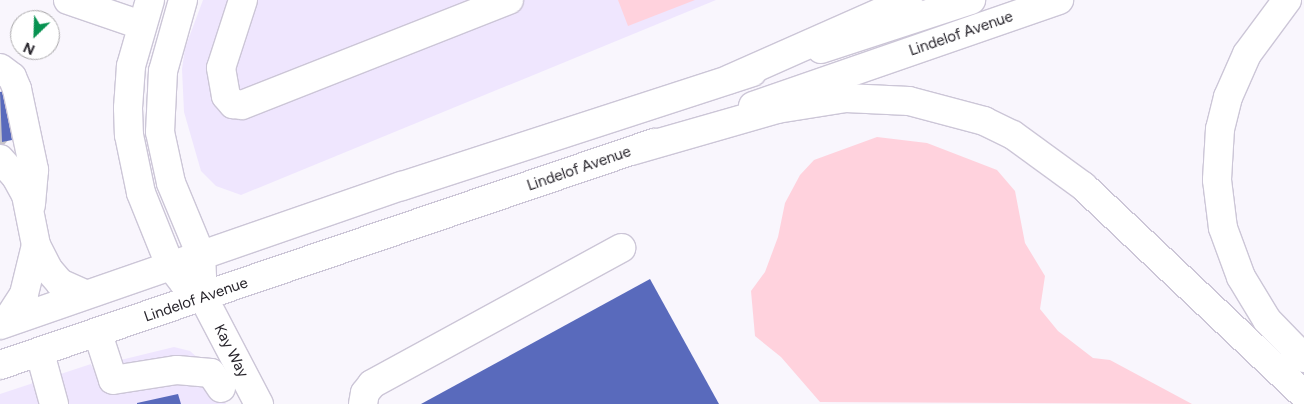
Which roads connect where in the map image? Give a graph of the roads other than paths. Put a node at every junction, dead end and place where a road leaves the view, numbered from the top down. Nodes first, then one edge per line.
1 (150, 0) edge
2 (183, 0) edge
3 (243, 0) edge
4 (509, 0) edge
5 (908, 0) edge
6 (971, 0) edge
7 (1059, 0) edge
8 (1287, 0) edge
9 (73, 1) edge
10 (449, 11) edge
11 (142, 25) junction
12 (0, 68) edge
13 (730, 79) junction
14 (631, 151) junction
15 (0, 159) edge
16 (30, 208) junction
17 (36, 245) junction
18 (622, 248) dead end
19 (201, 255) junction
20 (170, 265) junction
21 (78, 296) junction
22 (204, 297) junction
23 (3, 323) edge
24 (98, 334) junction
25 (40, 353) junction
26 (1304, 358) edge
27 (0, 365) edge
28 (231, 390) edge
29 (1304, 395) edge
30 (47, 402) edge
31 (259, 404) edge
32 (363, 404) edge

1 - 11 main road
2 - 19 main road
3 - 10 main road
4 - 10 main road
5 - 13 main road
6 - 13 main road, Lindelof Avenue
7 - 14 main road, Lindelof Avenue
8 - 26 main road
9 - 11 main road
11 - 20 main road
12 - 16 main road
13 - 19 main road, Lindelof Avenue
14 - 22 main road, Lindelof Avenue
14 - 29 main road
15 - 16 main road
16 - 17 main road
17 - 21 main road
17 - 23 main road
18 - 32 main road
19 - 20 main road, Lindelof Avenue
19 - 22 main road
20 - 21 main road, Lindelof Avenue
20 - 22 main road
21 - 23 main road, Lindelof Avenue
22 - 24 main road, Lindelof Avenue
22 - 28 main road, Kay Way
24 - 25 main road, Lindelof Avenue
24 - 28 main road
25 - 27 main road, Lindelof Avenue
25 - 30 main road
28 - 31 main road, Kay Way

